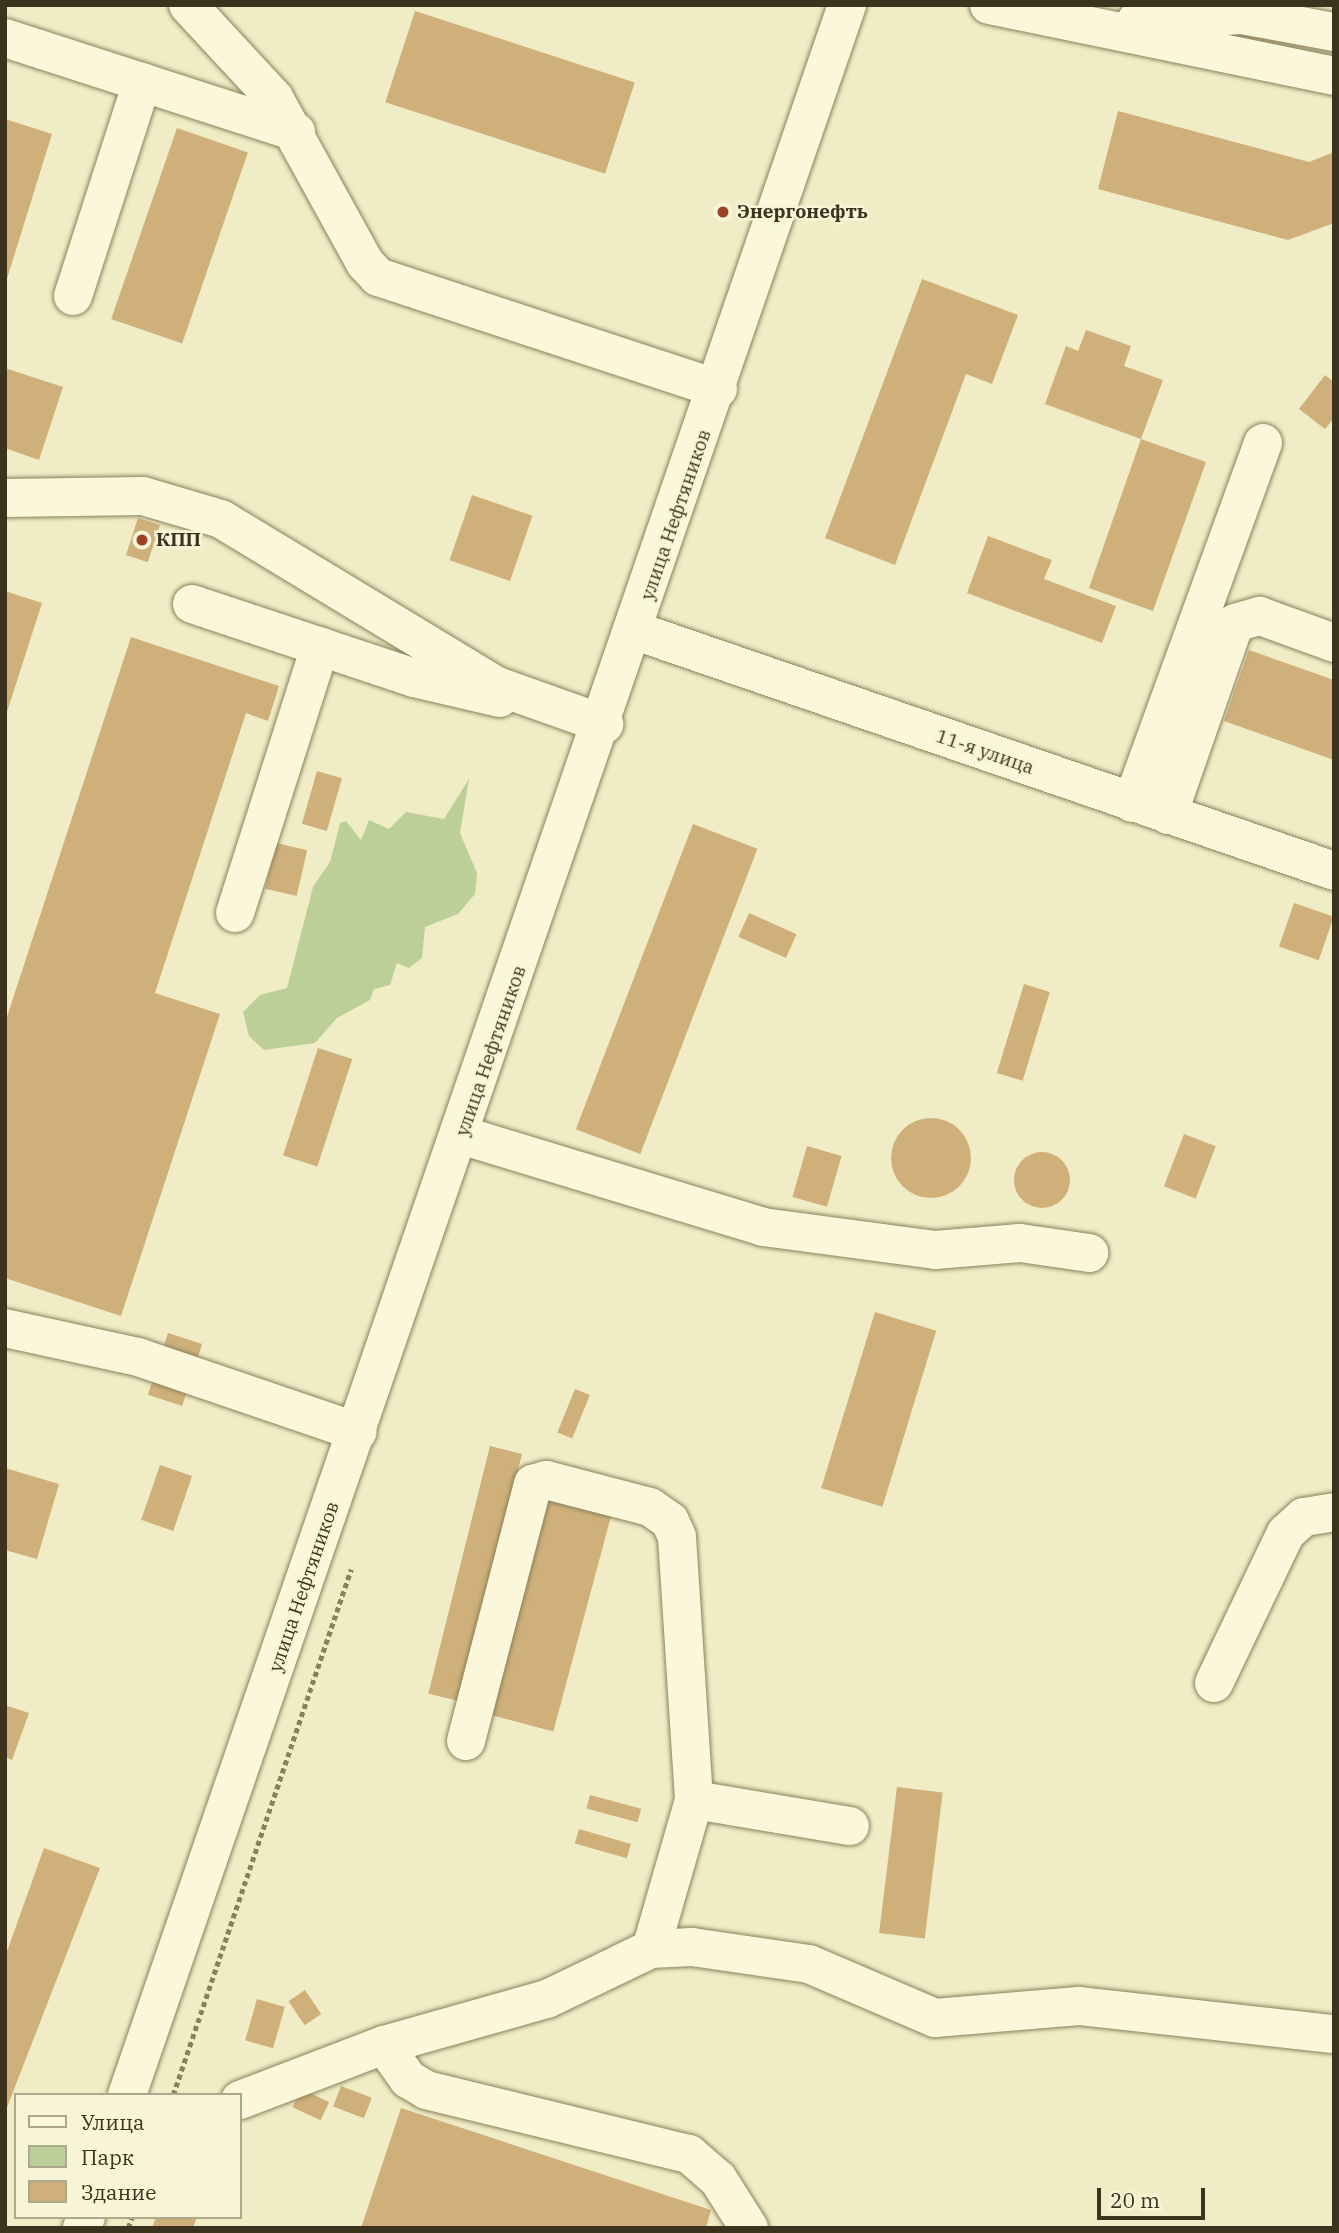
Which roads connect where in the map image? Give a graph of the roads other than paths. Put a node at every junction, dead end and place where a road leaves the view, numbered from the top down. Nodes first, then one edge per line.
1 (188, 5) edge
2 (847, 5) edge
3 (989, 5) edge
4 (1235, 10) edge
5 (1093, 15) edge
6 (1334, 32) edge
7 (5, 38) edge
8 (1334, 76) edge
9 (142, 82) junction
10 (296, 132) junction
11 (73, 296) dead end
12 (718, 389) junction
13 (1263, 443) dead end
14 (5, 498) edge
15 (192, 604) dead end
16 (636, 631) junction
17 (1334, 643) edge
18 (320, 646) junction
19 (530, 701) junction
20 (604, 724) junction
21 (1132, 803) junction
22 (1168, 815) junction
23 (1334, 871) edge
24 (235, 913) dead end
25 (461, 1135) junction
26 (1089, 1253) dead end
27 (5, 1328) edge
28 (358, 1432) junction
29 (1334, 1512) edge
30 (1214, 1683) dead end
31 (466, 1741) dead end
32 (694, 1800) junction
33 (850, 1826) dead end
34 (651, 1949) junction
35 (1334, 2034) edge
36 (384, 2045) junction
37 (128, 2093) edge
38 (242, 2099) edge
39 (749, 2228) edge

1 - 10 street
2 - 12 street, улица Нефтяников
3 - 5 street
4 - 5 street
4 - 6 street
5 - 8 street
7 - 9 street
9 - 10 street
9 - 11 street
10 - 12 street
12 - 16 street, улица Нефтяников
13 - 21 street
14 - 19 street
15 - 18 street
16 - 20 street, улица Нефтяников
16 - 21 street, 11-я улица
17 - 22 street
18 - 19 street
18 - 24 street
19 - 20 street
20 - 25 street, улица Нефтяников
21 - 22 street, 11-я улица
22 - 23 street, 11-я улица
25 - 26 street
25 - 28 street, улица Нефтяников
27 - 28 street
28 - 37 street, улица Нефтяников
29 - 30 street
31 - 32 street
32 - 33 street
32 - 34 street
34 - 35 street
34 - 36 street
36 - 38 street
36 - 39 street

